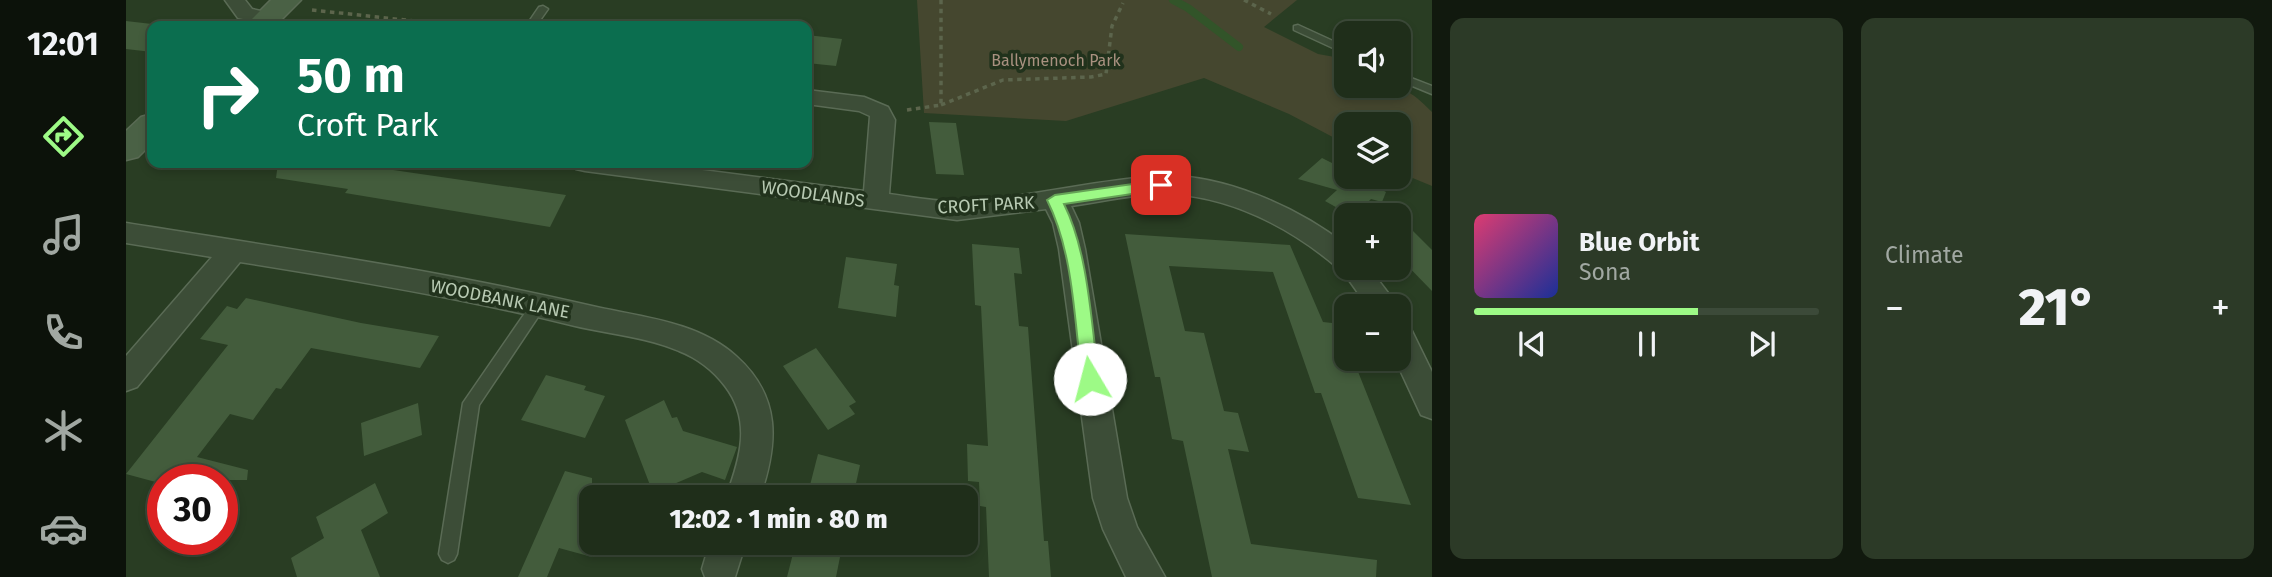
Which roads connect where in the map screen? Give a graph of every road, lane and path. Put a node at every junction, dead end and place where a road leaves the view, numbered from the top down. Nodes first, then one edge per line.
1 (235, 0) edge
2 (941, 0) edge
3 (1114, 0) edge
4 (1244, 0) edge
5 (1124, 1) edge
6 (543, 9) dead end
7 (1271, 14) dead end
8 (270, 17) edge
9 (390, 19) joint
10 (410, 21) edge
11 (535, 21) edge
12 (1298, 28) dead end
13 (1334, 45) edge
14 (1411, 81) edge
15 (1432, 90) edge
16 (812, 98) edge
17 (942, 105) junction
18 (883, 116) junction
19 (147, 130) edge
20 (126, 149) edge
21 (622, 168) edge
22 (1055, 200) junction
23 (876, 202) junction
24 (126, 233) edge
25 (1334, 250) edge
26 (234, 251) junction
27 (1363, 280) edge
28 (1374, 294) edge
29 (539, 304) junction
30 (1411, 360) edge
31 (126, 378) edge
32 (1432, 405) edge
33 (747, 485) edge
34 (448, 554) dead end
35 (1147, 577) edge

1 - 8 street
2 - 17 path
3 - 5 path
4 - 7 path
5 - 17 path
6 - 11 lane
8 - 9 path
9 - 10 path
12 - 13 lane
14 - 15 lane
16 - 18 street
17 - 18 path
18 - 23 street, WOODLANDS
19 - 20 street
21 - 23 street, WOODLANDS
22 - 23 street, CROFT PARK
22 - 25 street, CROFT PARK
22 - 35 street, CROFT PARK
24 - 26 street, WOODBANK LANE
26 - 29 street, WOODBANK LANE
26 - 31 street
27 - 28 street
29 - 33 street, WOODBANK LANE
29 - 34 lane
30 - 32 street

